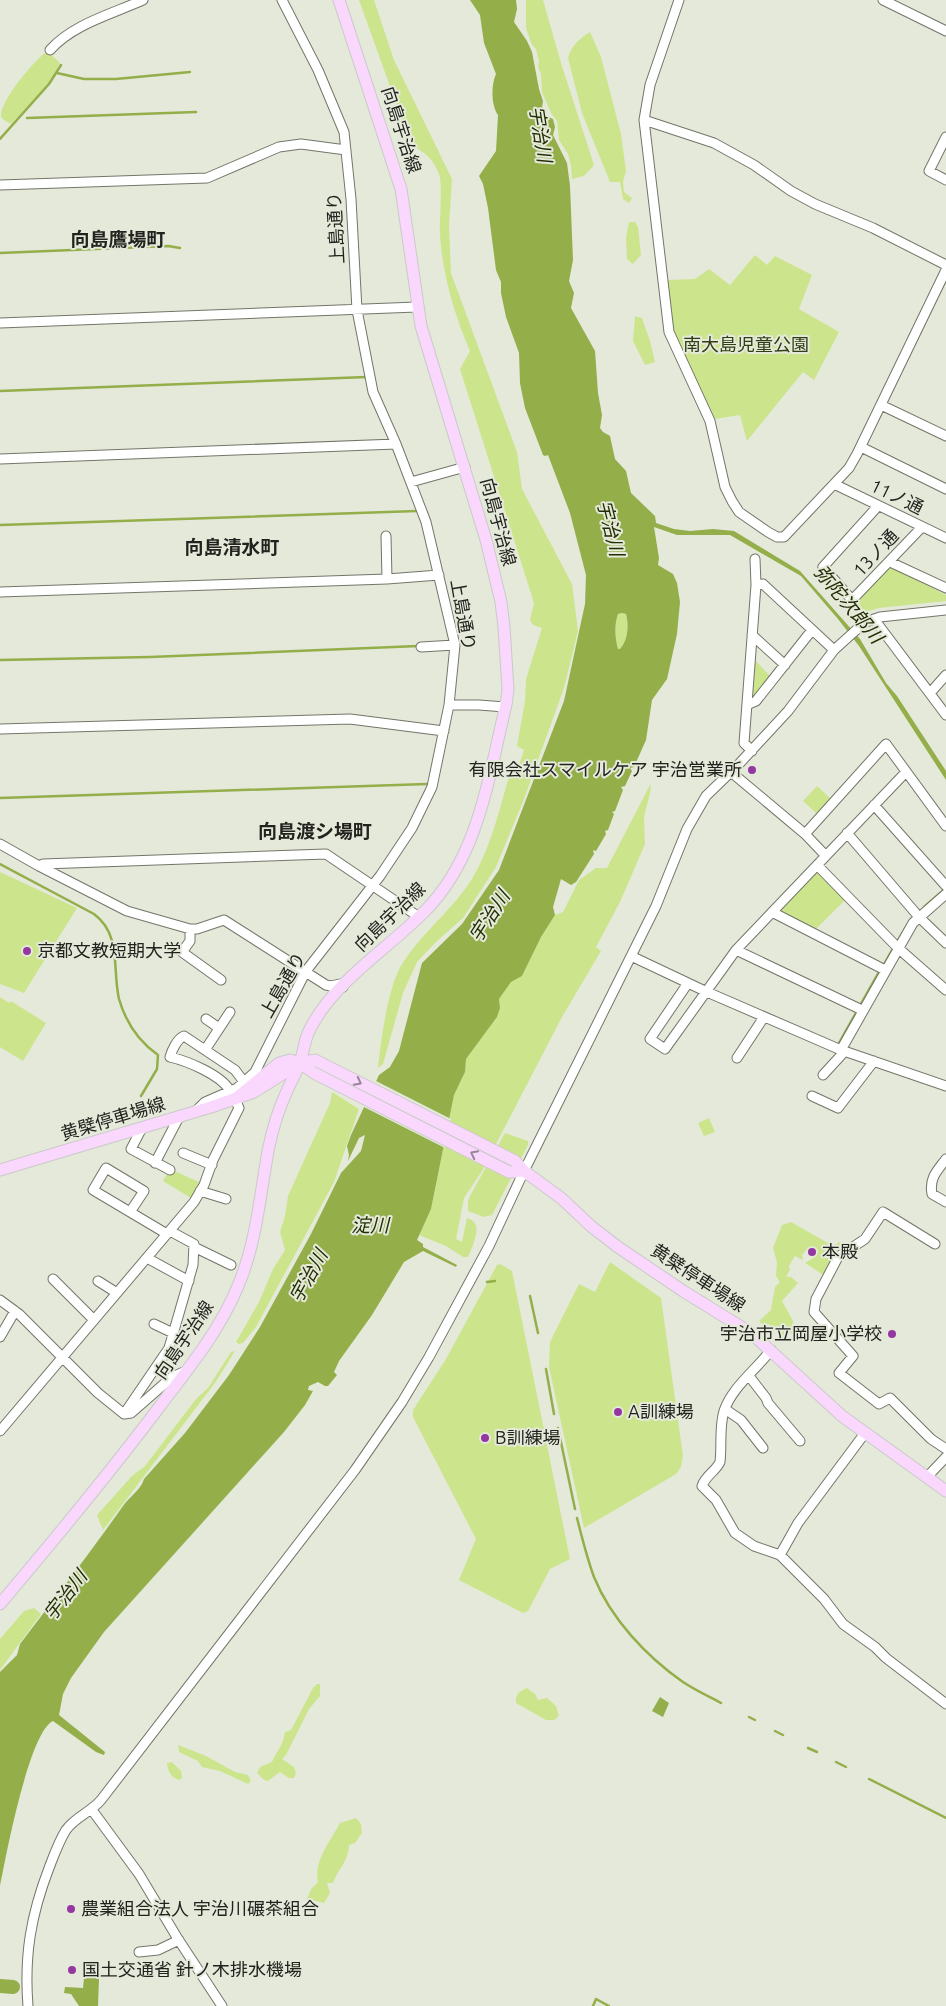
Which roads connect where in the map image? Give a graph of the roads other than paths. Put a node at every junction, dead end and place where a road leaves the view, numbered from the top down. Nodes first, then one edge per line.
1 (143, 0) edge
2 (282, 0) edge
3 (339, 0) edge
4 (679, 0) edge
5 (883, 0) edge
6 (946, 31) edge
7 (50, 50) dead end
8 (644, 120) junction
9 (946, 137) edge
10 (346, 150) junction
11 (946, 180) edge
12 (0, 185) edge
13 (946, 265) edge
14 (946, 270) edge
15 (417, 307) junction
16 (357, 310) junction
17 (0, 323) edge
18 (881, 405) junction
19 (946, 436) edge
20 (396, 444) junction
21 (860, 447) junction
22 (0, 458) edge
23 (465, 467) junction
24 (411, 482) junction
25 (834, 484) junction
26 (946, 489) edge
27 (878, 506) junction
28 (922, 527) junction
29 (386, 536) dead end
30 (946, 538) edge
31 (755, 559) dead end
32 (890, 562) junction
33 (440, 575) junction
34 (387, 579) junction
35 (756, 585) junction
36 (946, 588) edge
37 (0, 592) edge
38 (946, 610) edge
39 (874, 619) junction
40 (812, 630) junction
41 (752, 635) junction
42 (455, 644) junction
43 (421, 647) dead end
44 (834, 650) junction
45 (785, 665) junction
46 (946, 674) edge
47 (930, 694) junction
48 (449, 705) junction
49 (747, 705) junction
50 (505, 708) junction
51 (946, 715) edge
52 (0, 729) edge
53 (444, 731) junction
54 (752, 751) junction
55 (731, 772) junction
56 (906, 772) junction
57 (874, 805) junction
58 (946, 826) edge
59 (847, 833) junction
60 (805, 834) junction
61 (0, 844) edge
62 (826, 856) junction
63 (38, 866) junction
64 (817, 866) junction
65 (373, 886) junction
66 (946, 889) edge
67 (772, 912) junction
68 (917, 914) junction
69 (419, 917) junction
70 (190, 929) junction
71 (946, 943) edge
72 (896, 945) junction
73 (736, 950) junction
74 (632, 956) junction
75 (882, 969) junction
76 (306, 971) junction
77 (221, 980) dead end
78 (688, 983) junction
79 (343, 987) junction
80 (946, 990) edge
81 (707, 992) junction
82 (860, 1009) junction
83 (230, 1012) dead end
84 (764, 1016) junction
85 (206, 1019) dead end
86 (219, 1028) junction
87 (206, 1050) junction
88 (843, 1051) junction
89 (737, 1058) dead end
90 (874, 1061) junction
91 (300, 1062) junction
92 (823, 1075) dead end
93 (273, 1079) junction
94 (244, 1082) junction
95 (946, 1085) edge
96 (287, 1090) junction
97 (232, 1095) junction
98 (812, 1096) dead end
99 (179, 1117) junction
100 (142, 1128) junction
101 (182, 1153) dead end
102 (946, 1159) edge
103 (155, 1162) junction
104 (209, 1164) junction
105 (518, 1169) junction
106 (0, 1170) edge
107 (170, 1170) dead end
108 (200, 1191) junction
109 (226, 1199) dead end
110 (946, 1202) edge
111 (130, 1212) junction
112 (166, 1232) junction
113 (935, 1244) dead end
114 (194, 1247) junction
115 (147, 1258) junction
116 (231, 1265) dead end
117 (53, 1279) dead end
118 (189, 1280) junction
119 (98, 1281) dead end
120 (114, 1292) junction
121 (0, 1300) edge
122 (15, 1311) junction
123 (92, 1318) junction
124 (154, 1324) dead end
125 (173, 1333) junction
126 (0, 1336) edge
127 (771, 1350) junction
128 (60, 1356) junction
129 (186, 1371) junction
130 (749, 1376) junction
131 (725, 1409) junction
132 (124, 1414) junction
133 (0, 1431) edge
134 (865, 1433) junction
135 (800, 1441) dead end
136 (763, 1448) dead end
137 (946, 1449) edge
138 (946, 1458) edge
139 (927, 1477) junction
140 (946, 1491) edge
141 (780, 1555) junction
142 (0, 1604) edge
143 (946, 1704) edge
144 (92, 1810) junction
145 (179, 1940) junction
146 (139, 1952) dead end
147 (28, 2006) edge
148 (222, 2006) edge

1 - 7 street
2 - 10 street, 上島通り
3 - 15 main road, 向島宇治線
4 - 8 street
5 - 6 street
8 - 13 street
8 - 25 street
9 - 11 street
10 - 12 street
10 - 16 street, 上島通り
14 - 18 street
15 - 16 street
15 - 23 main road, 向島宇治線
16 - 17 street
16 - 20 street, 上島通り
18 - 19 street
18 - 21 street
20 - 22 street
20 - 24 street, 上島通り
21 - 25 street
21 - 26 street
23 - 24 street
23 - 50 main road, 向島宇治線
24 - 33 street, 上島通り
25 - 27 street, 11ノ通
27 - 28 street, 11ノ通
27 - 32 street, 13ノ通
28 - 30 street, 11ノ通
28 - 32 street, 13ノ通
29 - 34 street
31 - 35 street
32 - 36 street
33 - 34 street
33 - 42 street, 上島通り
34 - 37 street
35 - 40 street
35 - 41 street
38 - 39 street
39 - 44 street
39 - 47 street
40 - 44 street
40 - 45 street
41 - 45 street
41 - 49 street
42 - 43 street
42 - 48 street, 上島通り
44 - 54 street
45 - 49 street
46 - 47 street
47 - 51 street
48 - 50 street
48 - 53 street, 上島通り
49 - 54 street
50 - 69 main road, 向島宇治線
52 - 53 street
53 - 65 street, 上島通り
54 - 55 street
55 - 60 street
55 - 74 street
56 - 57 street
56 - 58 street
56 - 60 street
57 - 59 street
57 - 66 street
59 - 62 street
59 - 68 street
60 - 62 street
61 - 63 street
62 - 64 street
63 - 65 street
63 - 70 street
64 - 67 street
64 - 72 street
65 - 69 street
65 - 76 street, 上島通り
66 - 68 street
67 - 73 street
67 - 75 street
68 - 71 street
68 - 72 street
69 - 79 main road, 向島宇治線
70 - 76 street
70 - 77 street
72 - 75 street
72 - 80 street
73 - 81 street
73 - 82 street
74 - 78 street
74 - 105 street
75 - 82 street
76 - 79 street
76 - 94 street, 上島通り
78 - 81 street
78 - 81 street
79 - 91 main road, 向島宇治線
81 - 84 street
82 - 88 street
83 - 86 street
84 - 88 street
84 - 89 street
85 - 86 street
86 - 87 street
87 - 94 street
87 - 97 street
88 - 90 street
88 - 92 street
90 - 95 street
90 - 98 street
91 - 93 main road, 黄檗停車場線
91 - 96 main road, 向島宇治線
91 - 97 main road, 黄檗停車場線
91 - 105 main road, 黄檗停車場線
93 - 96 main road
93 - 97 main road, 黄檗停車場線
94 - 97 street, 上島通り
96 - 129 main road, 向島宇治線
97 - 99 main road, 黄檗停車場線
97 - 104 street
99 - 100 main road, 黄檗停車場線
99 - 103 street
100 - 103 street
100 - 106 main road, 黄檗停車場線
101 - 104 street
102 - 110 street
103 - 107 street
104 - 108 street
105 - 127 main road, 黄檗停車場線
105 - 144 street
108 - 109 street
108 - 112 street
111 - 111 street
111 - 112 street
112 - 114 street
112 - 115 street
113 - 137 street
114 - 116 street
114 - 118 street
115 - 118 street
115 - 120 street
117 - 123 street
118 - 125 street
119 - 120 street
120 - 123 street
121 - 122 street
122 - 126 street
122 - 128 street
123 - 128 street
124 - 125 street
125 - 132 street
127 - 130 street
127 - 134 main road, 黄檗停車場線
128 - 132 street
128 - 133 street
129 - 132 street
129 - 142 main road, 向島宇治線
130 - 131 street
130 - 135 street
131 - 136 street
131 - 141 street
134 - 139 main road, 黄檗停車場線
134 - 141 street
138 - 139 street
139 - 140 main road, 黄檗停車場線
141 - 143 street
144 - 145 street
144 - 147 street
145 - 146 street
145 - 148 street

